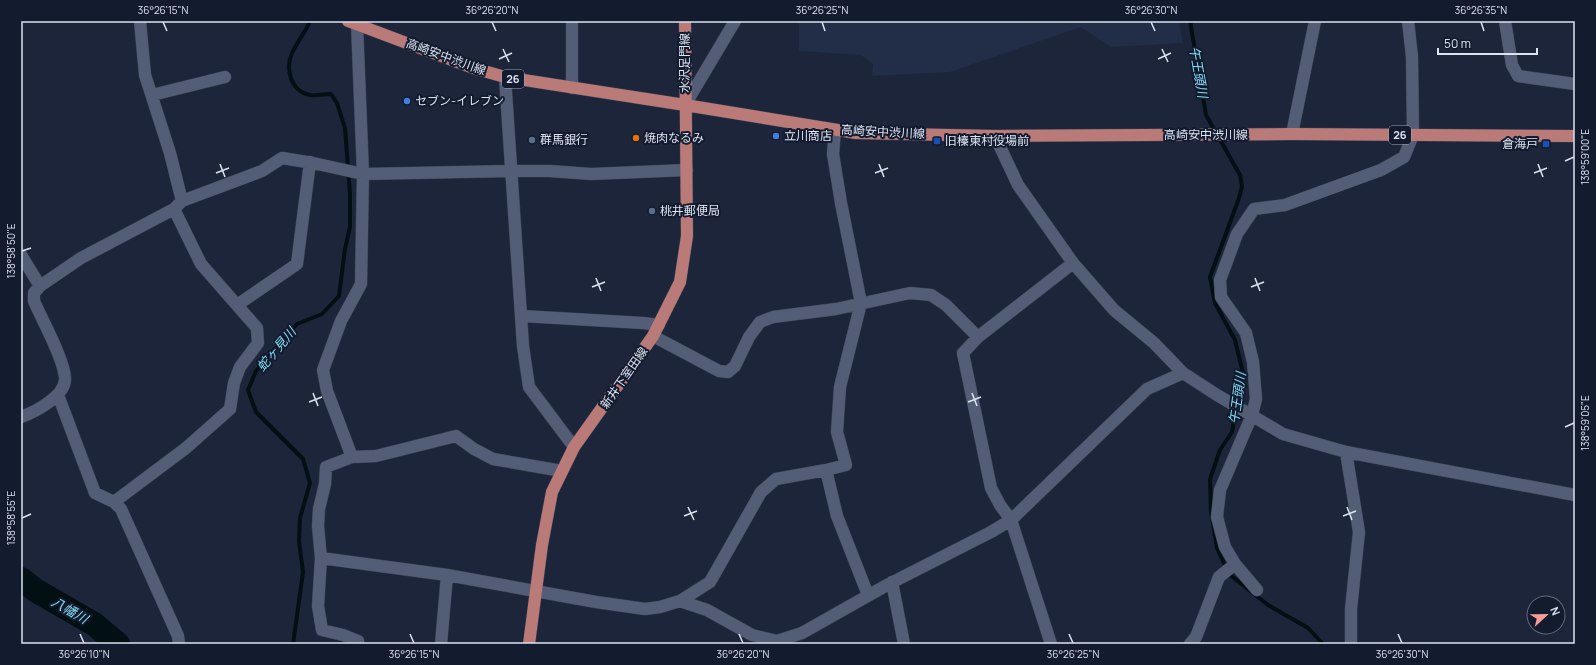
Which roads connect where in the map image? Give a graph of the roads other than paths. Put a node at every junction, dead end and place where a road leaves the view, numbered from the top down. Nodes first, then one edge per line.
1 (140, 21) edge
2 (572, 21) edge
3 (685, 21) edge
4 (735, 21) edge
5 (1315, 21) edge
6 (1408, 21) edge
7 (1505, 21) edge
8 (352, 23) edge
9 (225, 77) dead end
10 (505, 77) junction
11 (1575, 84) edge
12 (572, 88) junction
13 (152, 95) junction
14 (685, 105) junction
15 (835, 130) junction
16 (1292, 134) junction
17 (1412, 135) junction
18 (995, 136) junction
19 (1575, 136) edge
20 (310, 162) junction
21 (687, 170) junction
22 (512, 171) junction
23 (363, 174) junction
24 (178, 205) junction
25 (21, 255) edge
26 (1073, 263) junction
27 (40, 286) junction
28 (861, 304) junction
29 (237, 305) junction
30 (522, 316) junction
31 (659, 325) junction
32 (653, 336) junction
33 (978, 337) junction
34 (1183, 373) junction
35 (58, 394) junction
36 (1249, 413) junction
37 (21, 417) edge
38 (574, 447) junction
39 (1346, 452) junction
40 (352, 457) junction
41 (826, 470) junction
42 (562, 471) junction
43 (1575, 495) edge
44 (114, 502) junction
45 (1011, 520) junction
46 (321, 558) junction
47 (1235, 564) junction
48 (447, 575) junction
49 (892, 582) junction
50 (1257, 590) dead end
51 (536, 591) junction
52 (868, 595) junction
53 (680, 602) junction
54 (179, 644) edge
55 (358, 644) edge
56 (441, 644) edge
57 (529, 644) edge
58 (904, 644) edge
59 (1051, 644) edge
60 (1190, 644) edge
61 (1351, 644) edge

1 - 13 street
2 - 12 street
3 - 14 main road, 水沢足門線
4 - 14 street
5 - 16 street
6 - 17 street
7 - 11 street
8 - 10 main road, 高崎安中渋川線 / 26
8 - 23 street
9 - 13 street
10 - 12 main road, 高崎安中渋川線 / 26
10 - 22 street
12 - 14 main road, 高崎安中渋川線 / 26
13 - 24 street
14 - 15 main road, 高崎安中渋川線 / 26
14 - 21 main road, 新井下室田線
15 - 18 main road, 高崎安中渋川線 / 26
15 - 28 street
16 - 17 main road, 高崎安中渋川線 / 26
16 - 18 main road, 高崎安中渋川線 / 26
17 - 19 main road, 高崎安中渋川線 / 26
17 - 36 street
18 - 26 street
20 - 23 street
20 - 24 street
20 - 29 street
21 - 22 street
21 - 31 main road, 新井下室田線
22 - 23 street
22 - 30 street
23 - 40 street
24 - 27 street
24 - 29 street
25 - 27 street
26 - 33 street
26 - 34 street
27 - 35 street
28 - 32 street
28 - 33 street
28 - 41 street
29 - 44 street
30 - 31 street
30 - 38 street
31 - 32 main road, 新井下室田線
32 - 38 main road, 新井下室田線
33 - 45 street
34 - 36 street
34 - 45 street
35 - 37 street
35 - 44 street
36 - 39 street
36 - 47 street
38 - 42 main road, 新井下室田線
39 - 43 street
39 - 61 street
40 - 42 street
40 - 46 street
41 - 52 street
41 - 53 street
42 - 51 main road, 新井下室田線
44 - 54 street
45 - 49 street
45 - 59 street
46 - 48 street
46 - 55 street
47 - 50 street
47 - 60 street
48 - 51 street
48 - 56 street
49 - 52 street
49 - 58 street
51 - 53 street
51 - 57 main road, 新井下室田線
52 - 53 street

